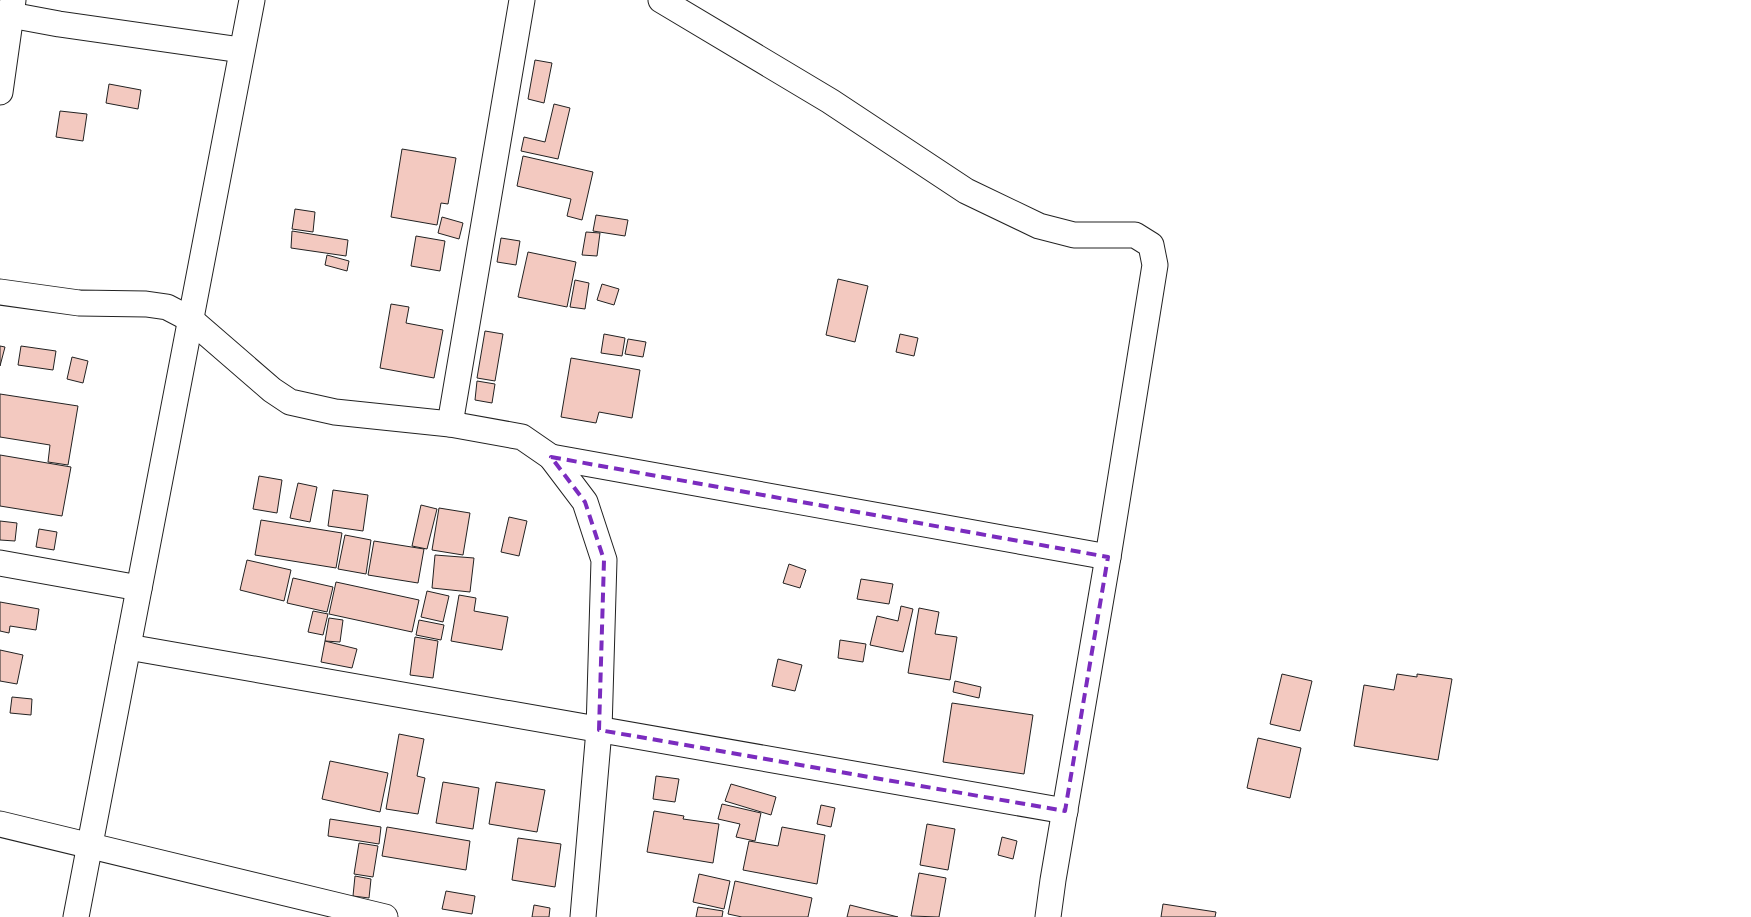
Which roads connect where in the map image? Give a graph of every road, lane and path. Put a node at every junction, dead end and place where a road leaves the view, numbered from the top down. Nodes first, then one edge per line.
1 (252, 0) edge
2 (522, 0) edge
3 (661, 0) edge
4 (8, 9) edge
5 (241, 50) junction
6 (0, 92) edge
7 (0, 292) edge
8 (190, 319) junction
9 (450, 424) junction
10 (551, 457) junction
11 (1108, 557) junction
12 (0, 563) edge
13 (139, 588) junction
14 (128, 646) junction
15 (599, 730) junction
16 (1065, 811) junction
17 (0, 824) edge
18 (91, 845) junction
19 (76, 917) edge
20 (385, 917) edge
21 (583, 917) edge
22 (1048, 917) edge

1 - 5 street
2 - 9 street
3 - 11 street
4 - 5 street
4 - 6 street
5 - 8 street
7 - 8 street
8 - 9 street
8 - 13 street
9 - 10 street
10 - 11 street
10 - 15 street
11 - 16 street
12 - 13 street
13 - 14 street
14 - 15 street
14 - 18 street
15 - 16 street
15 - 21 street
16 - 22 street
17 - 18 street
18 - 19 street
18 - 20 street

